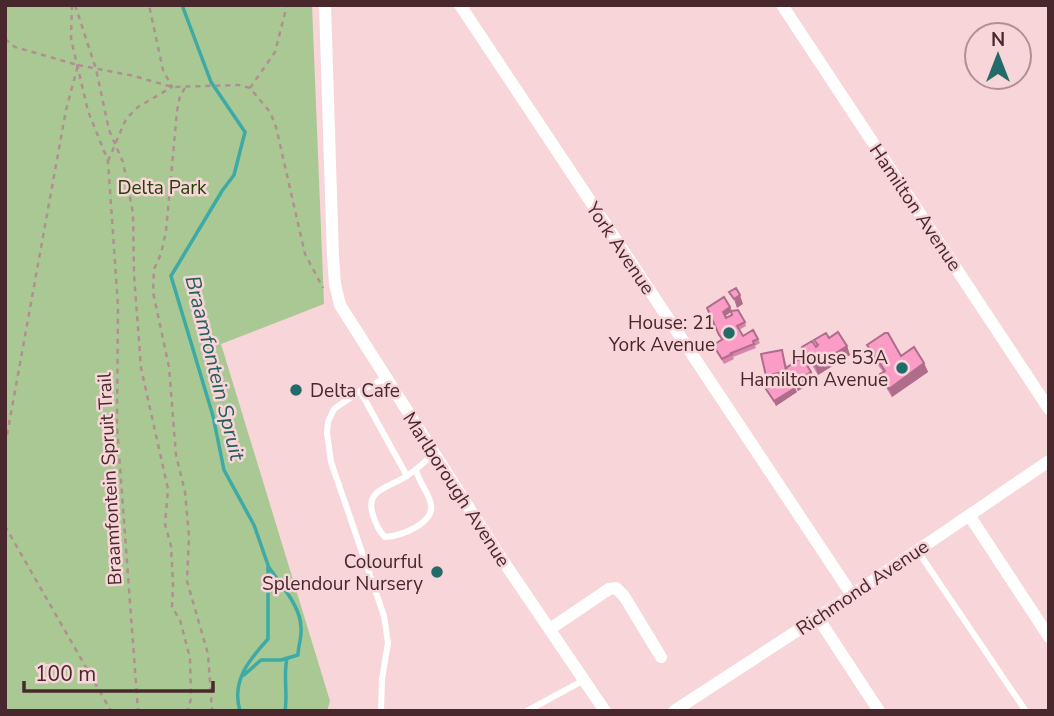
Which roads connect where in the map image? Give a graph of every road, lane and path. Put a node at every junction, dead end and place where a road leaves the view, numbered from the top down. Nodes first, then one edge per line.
1 (74, 5) edge
2 (149, 5) edge
3 (288, 5) edge
4 (325, 5) edge
5 (460, 5) edge
6 (782, 5) edge
7 (5, 39) edge
8 (78, 65) junction
9 (96, 69) junction
10 (172, 87) junction
11 (185, 88) junction
12 (250, 88) junction
13 (115, 144) junction
14 (108, 161) junction
15 (340, 304) junction
16 (386, 378) junction
17 (360, 391) junction
18 (1049, 410) edge
19 (5, 446) edge
20 (434, 453) junction
21 (1049, 461) edge
22 (416, 469) junction
23 (407, 476) junction
24 (969, 515) junction
25 (5, 526) edge
26 (917, 550) junction
27 (852, 595) junction
28 (817, 618) junction
29 (550, 629) junction
30 (1049, 637) edge
31 (661, 657) dead end
32 (584, 680) junction
33 (1025, 710) edge
34 (111, 711) edge
35 (138, 711) edge
36 (187, 711) edge
37 (212, 711) edge
38 (381, 711) edge
39 (527, 711) edge
40 (605, 711) edge
41 (674, 711) edge
42 (879, 711) edge

1 - 8 path, Braamfontein Spruit Trail
1 - 9 path
2 - 10 path
3 - 12 path
4 - 15 street, Marlborough Avenue
5 - 27 street, York Avenue
6 - 18 street, Hamilton Avenue
7 - 8 path
8 - 9 path
8 - 14 path, Braamfontein Spruit Trail
8 - 19 path, Braamfontein Spruit Trail
9 - 10 path
9 - 13 path
10 - 11 path
10 - 13 path, Braamfontein Spruit Trail
11 - 12 path
11 - 37 path
12 - 15 path
13 - 14 path, Braamfontein Spruit Trail
13 - 36 path
14 - 35 path, Braamfontein Spruit Trail
15 - 16 street, Marlborough Avenue
16 - 17 lane
16 - 20 street, Marlborough Avenue
17 - 23 lane
17 - 38 lane
20 - 22 lane
20 - 29 street, Marlborough Avenue
21 - 24 street, Richmond Avenue
22 - 23 lane
22 - 23 lane
24 - 26 street, Richmond Avenue
24 - 30 street
25 - 34 path
26 - 27 street, Richmond Avenue
26 - 33 lane
27 - 28 street, Richmond Avenue
28 - 41 street, Richmond Avenue
28 - 42 street
29 - 31 street
29 - 32 street, Marlborough Avenue
32 - 39 lane
32 - 40 street, Marlborough Avenue

